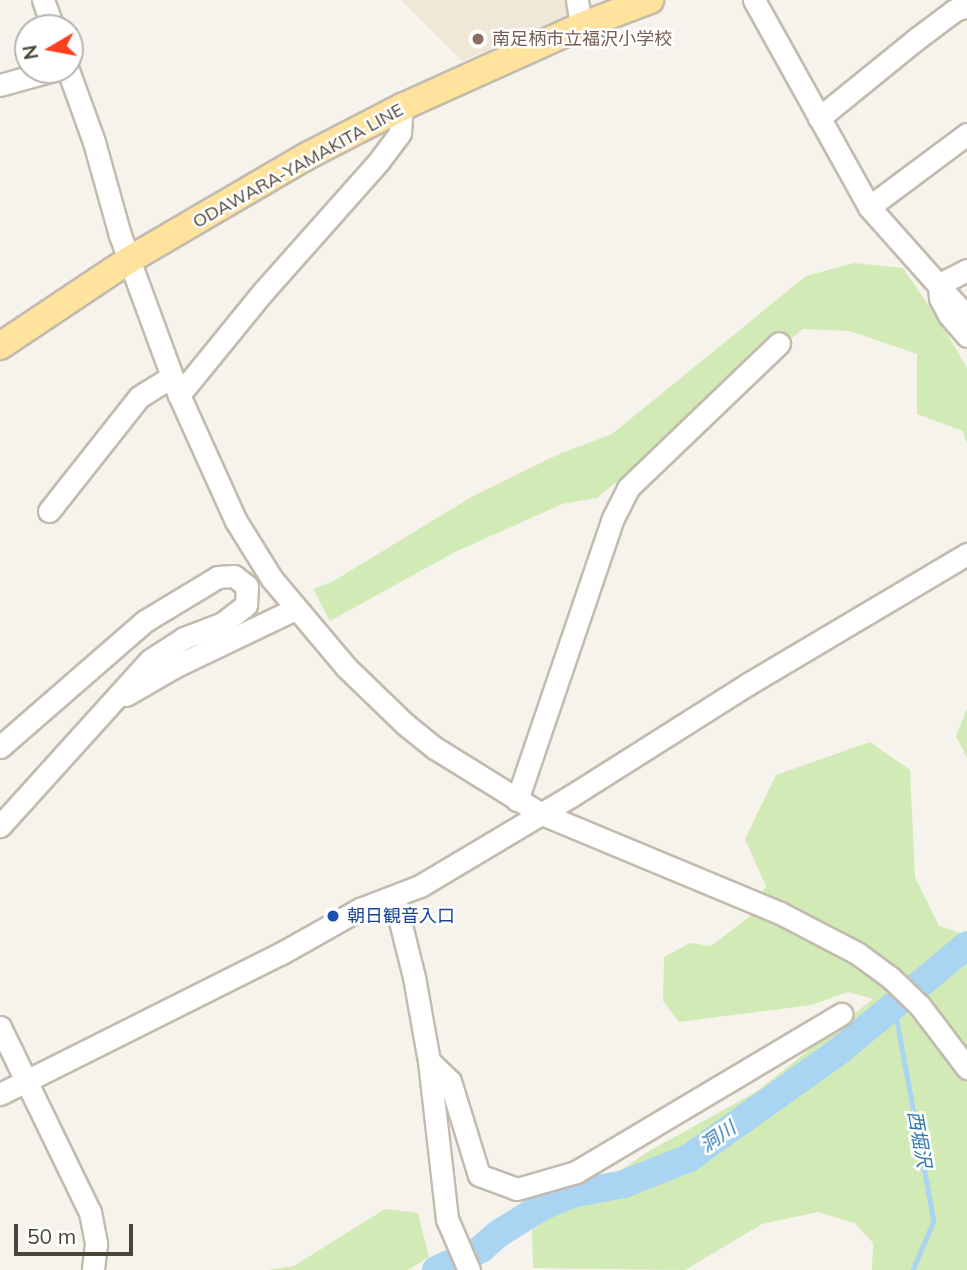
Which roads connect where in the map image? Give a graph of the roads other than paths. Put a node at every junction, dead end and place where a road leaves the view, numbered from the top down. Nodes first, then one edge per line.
1 (650, 0) edge
2 (754, 0) edge
3 (967, 6) edge
4 (579, 13) edge
5 (73, 84) edge
6 (402, 107) junction
7 (819, 118) junction
8 (967, 134) edge
9 (869, 207) junction
10 (129, 260) junction
11 (967, 270) edge
12 (939, 284) junction
13 (967, 317) edge
14 (967, 336) edge
15 (779, 343) dead end
16 (0, 346) edge
17 (176, 386) junction
18 (49, 511) dead end
19 (967, 554) edge
20 (289, 602) junction
21 (103, 709) junction
22 (0, 747) edge
23 (517, 800) junction
24 (540, 813) junction
25 (0, 826) edge
26 (394, 897) junction
27 (841, 1014) dead end
28 (0, 1027) edge
29 (429, 1061) junction
30 (967, 1068) edge
31 (27, 1080) junction
32 (0, 1094) edge
33 (93, 1270) edge
34 (469, 1270) edge

1 - 4 main road, ODAWARA-YAMAKITA LINE
2 - 7 street
3 - 7 street
4 - 6 main road, ODAWARA-YAMAKITA LINE
5 - 10 street
6 - 10 main road, ODAWARA-YAMAKITA LINE
6 - 17 street
7 - 9 street
8 - 9 street
9 - 12 street
10 - 16 main road, ODAWARA-YAMAKITA LINE
10 - 17 street
11 - 12 street
12 - 13 street
12 - 14 street
15 - 23 street
17 - 18 street
17 - 20 street
19 - 24 street
20 - 21 street
20 - 23 street
21 - 22 street
21 - 25 street
23 - 24 street
24 - 26 street
24 - 30 street
26 - 29 street
26 - 31 street
27 - 29 street
28 - 31 street
29 - 34 street
31 - 32 street
31 - 33 street

